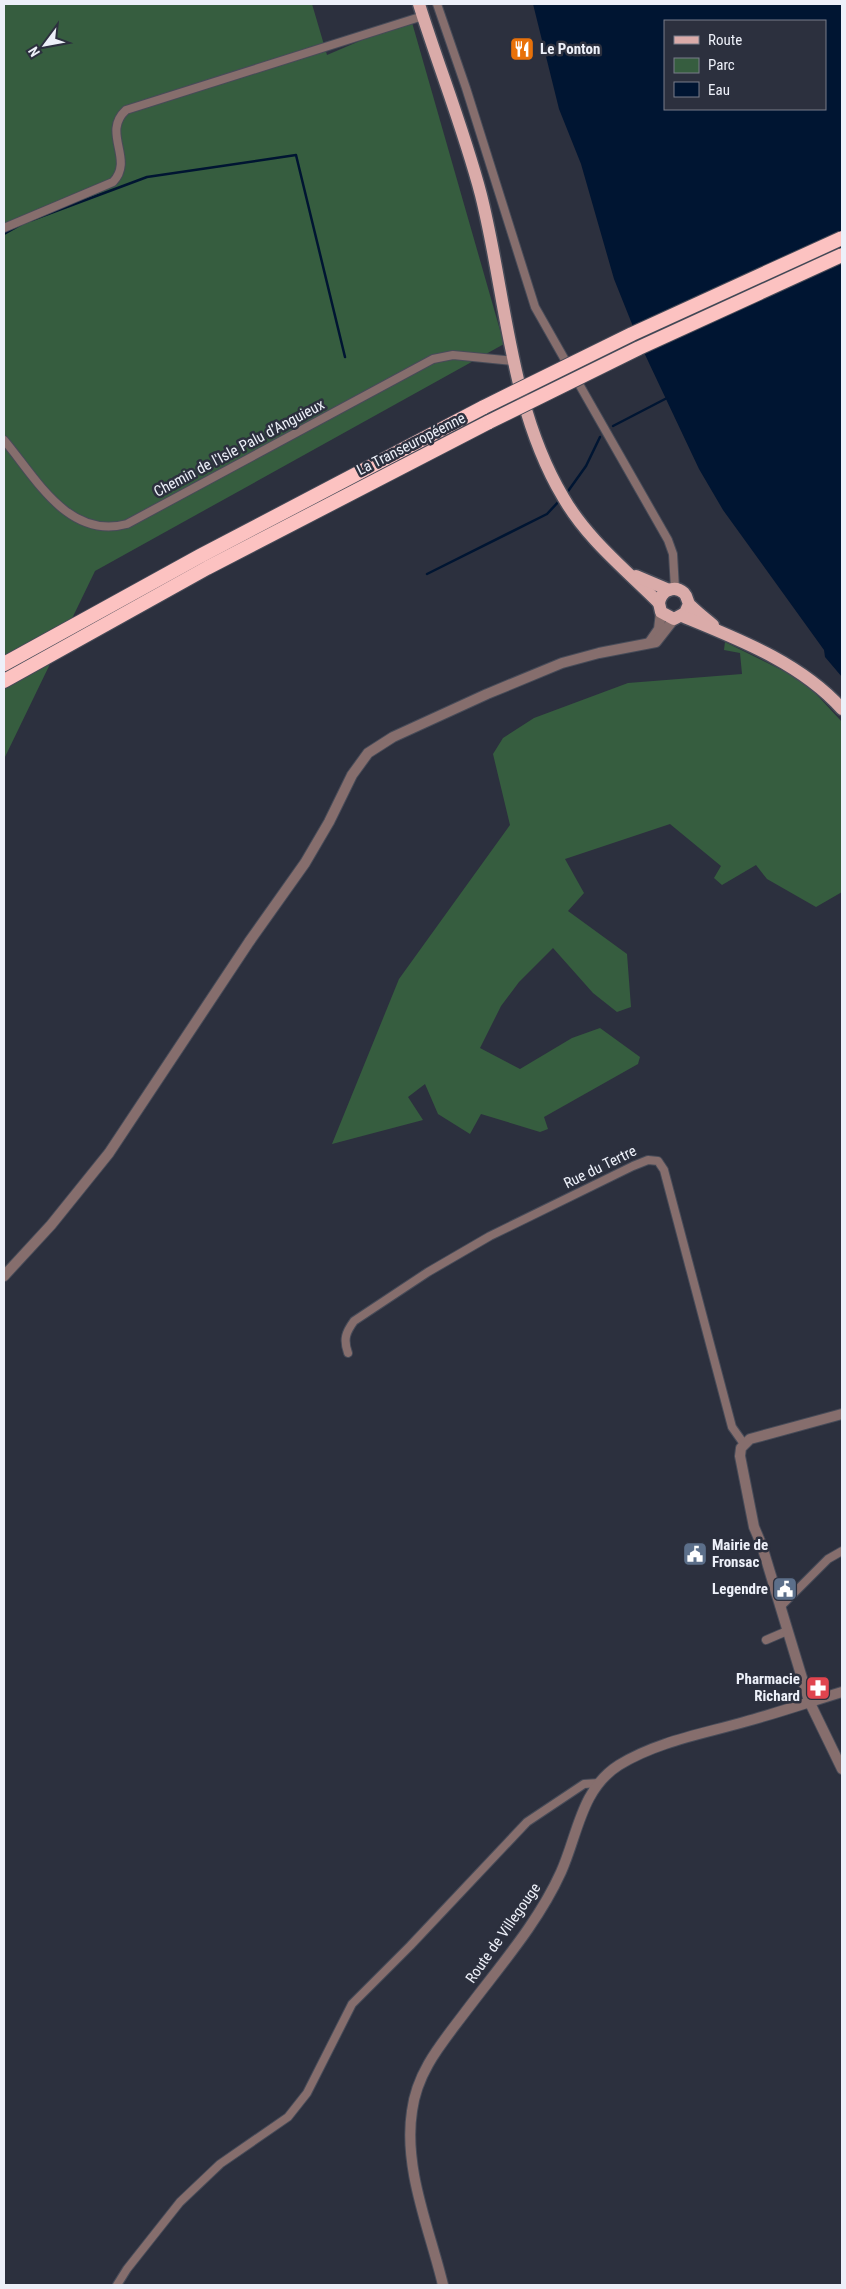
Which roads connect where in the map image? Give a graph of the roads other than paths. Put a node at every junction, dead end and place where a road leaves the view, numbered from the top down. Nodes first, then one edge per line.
1 (437, 4) edge
2 (421, 10) edge
3 (4, 228) edge
4 (842, 238) edge
5 (842, 255) edge
6 (514, 361) junction
7 (4, 440) edge
8 (629, 573) junction
9 (672, 589) junction
10 (689, 604) junction
11 (660, 607) junction
12 (678, 618) junction
13 (723, 633) junction
14 (650, 643) junction
15 (4, 664) edge
16 (4, 681) edge
17 (842, 709) edge
18 (4, 1276) edge
19 (348, 1353) dead end
20 (842, 1414) edge
21 (744, 1444) junction
22 (842, 1551) edge
23 (780, 1607) junction
24 (787, 1631) junction
25 (766, 1640) dead end
26 (842, 1692) edge
27 (809, 1702) junction
28 (842, 1769) edge
29 (599, 1782) junction
30 (117, 2285) edge
31 (443, 2285) edge

1 - 9 street
2 - 3 street
2 - 6 main road
4 - 15 highway, La Transeuropéenne, bridge
5 - 16 highway, La Transeuropéenne, bridge
6 - 7 street, Chemin de l'Isle Palu d’Anguieux
6 - 8 main road
8 - 9 main road
8 - 11 main road
9 - 10 main road
9 - 11 main road
10 - 12 main road
10 - 13 main road
11 - 12 main road
11 - 14 street
12 - 13 main road
12 - 14 street
13 - 17 main road
14 - 18 street
19 - 21 street, Rue du Tertre
20 - 21 street
21 - 23 street
22 - 23 street
23 - 24 street
24 - 25 street
24 - 27 street
26 - 27 street, Route de Villegouge
27 - 28 street
27 - 29 street, Route de Villegouge
29 - 30 street
29 - 31 street, Route de Villegouge

